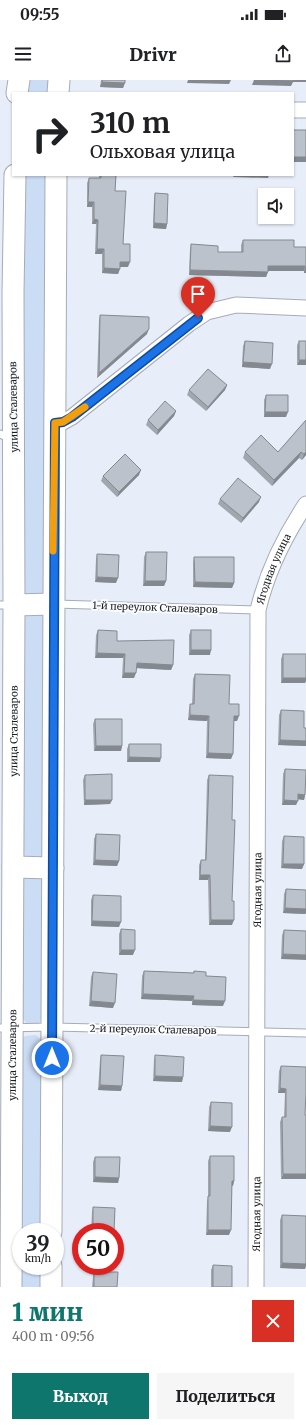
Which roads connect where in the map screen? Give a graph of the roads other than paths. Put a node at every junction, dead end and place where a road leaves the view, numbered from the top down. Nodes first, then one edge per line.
1 (19, 80) edge
2 (59, 80) edge
3 (17, 92) edge
4 (58, 92) edge
5 (294, 110) edge
6 (306, 110) edge
7 (15, 176) edge
8 (56, 176) edge
9 (306, 308) edge
10 (55, 423) junction
11 (7, 437) edge
12 (306, 504) edge
13 (53, 604) junction
14 (7, 605) edge
15 (258, 610) junction
16 (13, 867) junction
17 (53, 868) junction
18 (53, 1027) junction
19 (6, 1028) edge
20 (256, 1032) junction
21 (306, 1033) edge
22 (51, 1223) edge
23 (51, 1275) edge
24 (11, 1287) edge
25 (51, 1287) edge
26 (256, 1287) edge

1 - 3 main road
2 - 4 main road
5 - 6 street
7 - 11 main road, улица Сталеваров
8 - 10 main road
9 - 10 street
10 - 13 main road
11 - 14 main road, улица Сталеваров
12 - 15 street, Ягодная улица
13 - 14 main road
13 - 15 lane, 1-й переулок Сталеваров
13 - 17 main road
14 - 16 main road, улица Сталеваров
15 - 20 street, Ягодная улица
16 - 17 main road
16 - 19 main road, улица Сталеваров
17 - 18 main road
18 - 19 lane, 2-й переулок Сталеваров
18 - 20 lane, 2-й переулок Сталеваров
18 - 22 main road
19 - 24 main road, улица Сталеваров
20 - 21 lane, 2-й переулок Сталеваров
20 - 26 street, Ягодная улица
23 - 25 main road

